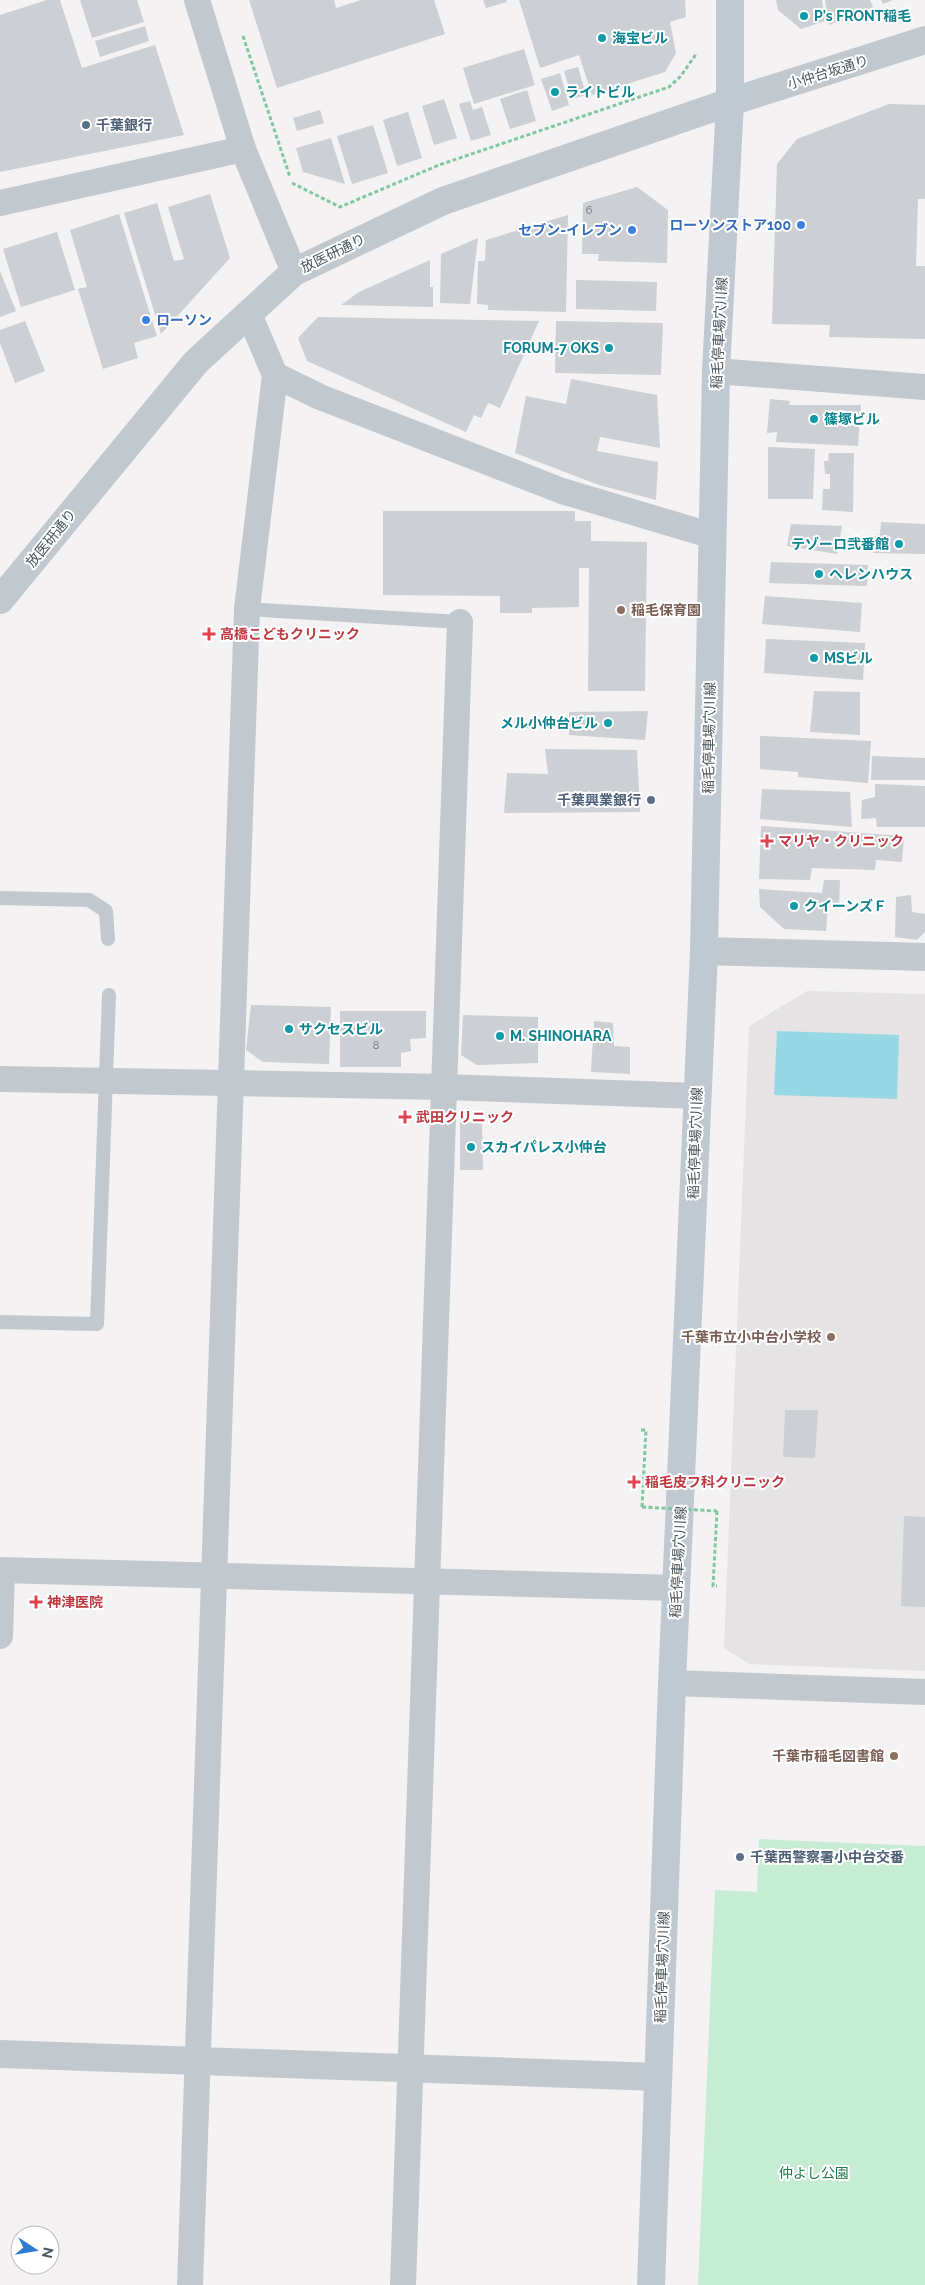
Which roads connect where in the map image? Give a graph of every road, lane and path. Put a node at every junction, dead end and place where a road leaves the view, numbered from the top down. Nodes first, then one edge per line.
1 (197, 0) edge
2 (730, 0) edge
3 (240, 28) dead end
4 (925, 40) edge
5 (698, 50) dead end
6 (730, 102) junction
7 (243, 149) junction
8 (0, 203) edge
9 (294, 272) junction
10 (249, 314) junction
11 (716, 371) junction
12 (275, 375) junction
13 (925, 387) edge
14 (713, 536) junction
15 (0, 600) edge
16 (247, 609) junction
17 (460, 622) joint
18 (0, 898) edge
19 (108, 939) dead end
20 (704, 951) junction
21 (925, 958) edge
22 (109, 995) dead end
23 (0, 1079) edge
24 (105, 1081) junction
25 (230, 1082) junction
26 (445, 1087) junction
27 (697, 1096) junction
28 (0, 1322) edge
29 (643, 1430) dead end
30 (1, 1570) edge
31 (214, 1576) junction
32 (427, 1582) junction
33 (715, 1586) dead end
34 (677, 1588) junction
35 (0, 1636) edge
36 (672, 1683) junction
37 (925, 1692) edge
38 (0, 2054) edge
39 (198, 2061) junction
40 (411, 2068) junction
41 (658, 2077) junction
42 (190, 2285) edge
43 (403, 2285) edge
44 (651, 2285) edge

1 - 7 street
2 - 6 main road, 稲毛停車場穴川線
3 - 5 path
4 - 6 street, 小仲台坂通り
6 - 9 street, 放医研通り
6 - 11 main road, 稲毛停車場穴川線
7 - 8 street
7 - 9 street
9 - 10 street, 放医研通り
10 - 12 street
10 - 15 street, 放医研通り
11 - 13 street
11 - 14 main road, 稲毛停車場穴川線
12 - 14 street
12 - 16 street
14 - 20 main road, 稲毛停車場穴川線
16 - 17 lane
16 - 25 street
17 - 26 street
18 - 19 lane
20 - 21 street
20 - 27 main road, 稲毛停車場穴川線
22 - 24 lane
23 - 24 street
24 - 25 street
24 - 28 lane
25 - 26 street
25 - 31 street
26 - 27 street
26 - 32 street
27 - 34 main road, 稲毛停車場穴川線
29 - 33 path, bridge
30 - 31 street
30 - 35 street
31 - 32 street
31 - 39 street
32 - 34 street
32 - 40 street
34 - 36 main road, 稲毛停車場穴川線
36 - 37 street
36 - 41 main road, 稲毛停車場穴川線
38 - 39 street
39 - 40 street
39 - 42 street
40 - 41 street
40 - 43 street
41 - 44 main road, 稲毛停車場穴川線

